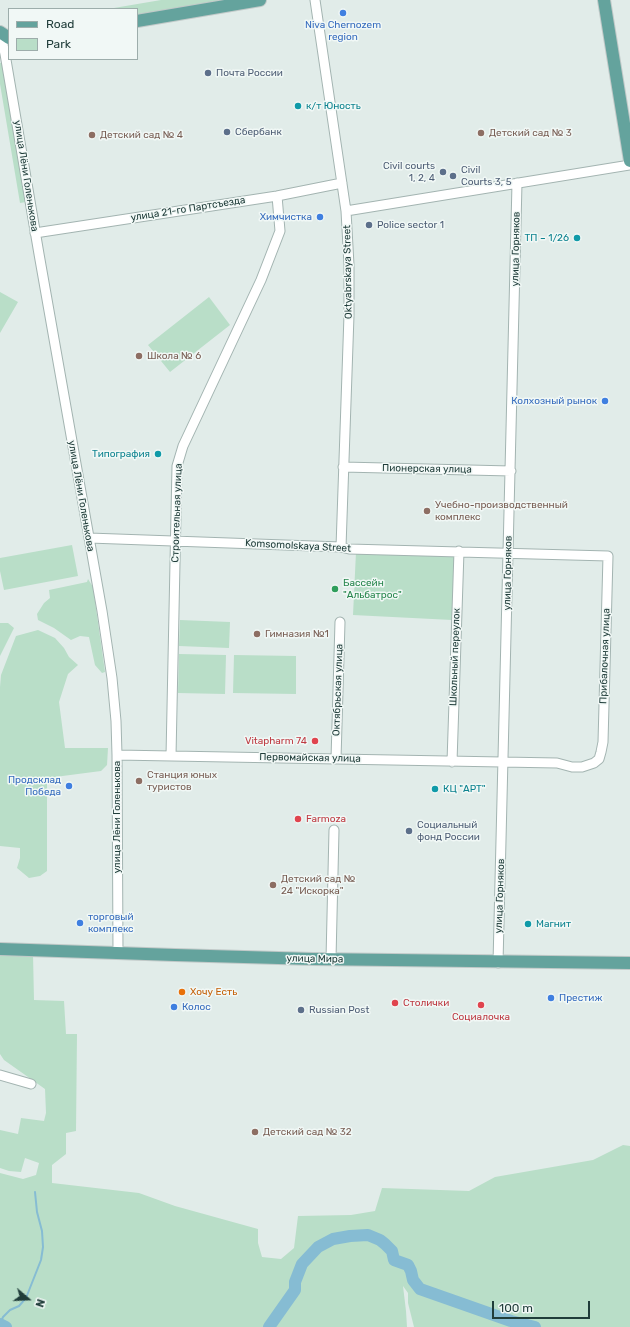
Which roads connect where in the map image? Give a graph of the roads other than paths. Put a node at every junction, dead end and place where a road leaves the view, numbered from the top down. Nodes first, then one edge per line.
1 (260, 0) edge
2 (314, 0) edge
3 (604, 0) edge
4 (138, 21) edge
5 (3, 37) edge
6 (630, 161) edge
7 (630, 164) edge
8 (342, 183) junction
9 (517, 183) junction
10 (277, 196) junction
11 (346, 211) junction
12 (35, 233) junction
13 (343, 467) junction
14 (511, 471) junction
15 (88, 538) junction
16 (176, 541) junction
17 (341, 547) junction
18 (459, 552) junction
19 (508, 552) junction
20 (340, 622) dead end
21 (117, 755) junction
22 (171, 756) junction
23 (336, 758) junction
24 (452, 762) junction
25 (504, 762) junction
26 (334, 830) dead end
27 (0, 948) edge
28 (118, 952) junction
29 (331, 959) junction
30 (498, 962) junction
31 (630, 963) edge
32 (0, 1075) edge
33 (31, 1084) dead end

1 - 4 main road
2 - 8 street, Oktyabrskaya Street
3 - 6 main road
5 - 12 street, улица Лёни Голенькова
7 - 9 street
8 - 10 street, улица 21-го Партсъезда
8 - 11 street, Oktyabrskaya Street
9 - 11 street
9 - 14 street, улица Горняков
10 - 12 street, улица 21-го Партсъезда
10 - 16 street, Строительная улица
11 - 13 street, Oktyabrskaya Street
12 - 15 street, улица Лёни Голенькова
13 - 14 street, Пионерская улица
13 - 17 street, Oktyabrskaya Street
14 - 19 street, улица Горняков
15 - 16 street, Komsomolskaya Street
15 - 21 street, улица Лёни Голенькова
16 - 17 street, Komsomolskaya Street
16 - 22 street, Строительная улица
17 - 18 street, Komsomolskaya Street
18 - 19 street, Komsomolskaya Street
18 - 24 street, Школьный переулок
19 - 25 street, улица Горняков
19 - 25 street, Прибалочная улица
20 - 23 street, Октябрьская улица
21 - 22 street, Первомайская улица
21 - 28 street, улица Лёни Голенькова
22 - 23 street, Первомайская улица
23 - 24 street, Первомайская улица
24 - 25 street, Первомайская улица
25 - 30 street, улица Горняков
26 - 29 street
27 - 28 main road, улица Мира
28 - 29 main road, улица Мира
29 - 30 main road, улица Мира
30 - 31 main road, улица Мира
32 - 33 street

